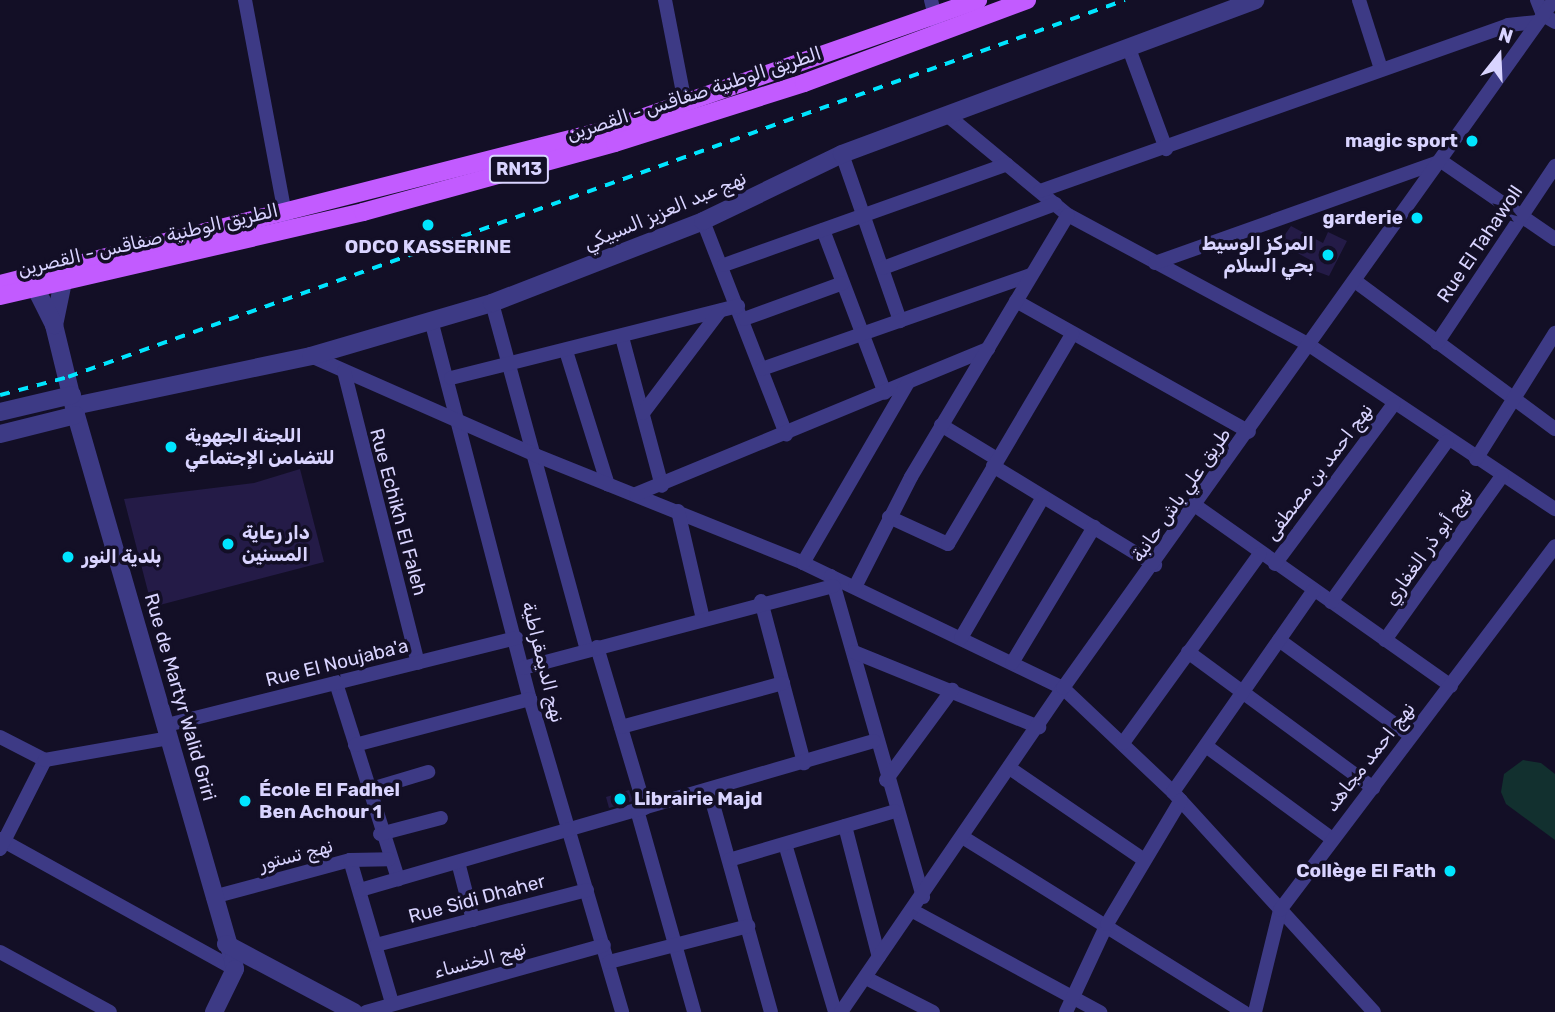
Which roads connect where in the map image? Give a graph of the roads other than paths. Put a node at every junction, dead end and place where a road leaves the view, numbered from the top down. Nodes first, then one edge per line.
1 (245, 0) edge
2 (665, 0) edge
3 (931, 0) edge
4 (978, 0) edge
5 (1027, 0) edge
6 (1255, 0) edge
7 (1359, 0) edge
8 (1537, 0) edge
9 (1554, 0) edge
10 (1545, 20) edge
11 (937, 25) junction
12 (1128, 46) junction
13 (1381, 69) junction
14 (687, 114) junction
15 (947, 114) junction
16 (1166, 149) junction
17 (842, 154) junction
18 (1441, 161) junction
19 (1007, 164) junction
20 (1555, 166) edge
21 (1040, 191) junction
22 (1055, 204) junction
23 (1068, 215) junction
24 (865, 216) junction
25 (1522, 216) junction
26 (286, 220) junction
27 (703, 221) junction
28 (823, 230) junction
29 (1555, 239) edge
30 (1155, 263) junction
31 (724, 265) junction
32 (883, 268) junction
33 (1031, 275) junction
34 (61, 276) junction
35 (1355, 281) junction
36 (32, 283) junction
37 (843, 283) junction
38 (0, 284) edge
39 (0, 296) edge
40 (1016, 301) junction
41 (492, 303) junction
42 (720, 312) junction
43 (741, 312) junction
44 (431, 320) junction
45 (900, 321) junction
46 (54, 325) junction
47 (1555, 333) edge
48 (862, 334) junction
49 (1072, 334) junction
50 (622, 337) junction
51 (1437, 343) junction
52 (1309, 345) junction
53 (988, 349) junction
54 (566, 351) junction
55 (311, 356) junction
56 (507, 364) junction
57 (762, 369) junction
58 (344, 371) junction
59 (451, 378) junction
60 (906, 384) junction
61 (885, 393) junction
62 (1515, 402) junction
63 (1394, 404) junction
64 (74, 405) junction
65 (0, 412) edge
66 (643, 413) junction
67 (459, 421) junction
68 (941, 425) junction
69 (1555, 429) edge
70 (1249, 432) junction
71 (0, 434) edge
72 (786, 434) junction
73 (1447, 441) junction
74 (535, 455) junction
75 (1476, 459) junction
76 (995, 463) junction
77 (1502, 476) junction
78 (608, 485) junction
79 (662, 486) junction
80 (636, 494) junction
81 (1043, 497) junction
82 (1196, 506) junction
83 (1555, 509) edge
84 (678, 511) junction
85 (889, 517) junction
86 (1094, 527) junction
87 (1555, 545) edge
88 (1261, 554) junction
89 (803, 562) junction
90 (1275, 564) junction
91 (1155, 565) junction
92 (832, 581) junction
93 (855, 587) junction
94 (1314, 590) junction
95 (761, 601) junction
96 (1331, 603) junction
97 (703, 619) junction
98 (516, 638) junction
99 (961, 638) junction
100 (1279, 640) junction
101 (1385, 640) junction
102 (592, 649) junction
103 (854, 652) junction
104 (1188, 652) junction
105 (418, 663) junction
106 (1012, 663) junction
107 (523, 668) junction
108 (336, 683) junction
109 (783, 683) junction
110 (1451, 686) junction
111 (1063, 688) junction
112 (952, 690) junction
113 (1244, 691) junction
114 (530, 699) junction
115 (621, 727) junction
116 (1039, 727) junction
117 (168, 732) junction
118 (1411, 736) junction
119 (0, 737) edge
120 (874, 741) junction
121 (1124, 743) junction
122 (355, 745) junction
123 (1206, 746) junction
124 (45, 760) junction
125 (804, 763) junction
126 (1011, 769) junction
127 (428, 772) dead end
128 (886, 780) junction
129 (1373, 788) junction
130 (368, 790) junction
131 (709, 790) junction
132 (1177, 796) junction
133 (641, 809) junction
134 (895, 811) junction
135 (441, 818) dead end
136 (845, 826) junction
137 (568, 831) junction
138 (380, 834) junction
139 (964, 838) junction
140 (1331, 838) junction
141 (1, 843) edge
142 (785, 844) junction
143 (390, 859) junction
144 (1143, 859) junction
145 (351, 860) junction
146 (729, 860) junction
147 (458, 862) junction
148 (398, 879) junction
149 (360, 890) junction
150 (587, 890) junction
151 (213, 897) junction
152 (923, 897) junction
153 (1280, 910) junction
154 (913, 911) junction
155 (473, 920) junction
156 (1107, 924) junction
157 (748, 926) junction
158 (226, 944) junction
159 (676, 944) junction
160 (376, 945) junction
161 (604, 946) junction
162 (0, 952) edge
163 (879, 957) junction
164 (608, 962) junction
165 (234, 969) junction
166 (866, 978) junction
167 (1073, 998) junction
168 (392, 1003) junction
169 (103, 1010) edge
170 (617, 1011) edge
171 (214, 1012) edge
172 (354, 1012) edge
173 (366, 1012) edge
174 (694, 1012) edge
175 (771, 1012) edge
176 (835, 1012) edge
177 (841, 1012) edge
178 (933, 1012) edge
179 (1066, 1012) edge
180 (1100, 1012) edge
181 (1244, 1012) edge
182 (1255, 1012) edge
183 (1374, 1012) edge

1 - 26 street
2 - 14 street
3 - 11 street
4 - 11 main road, الطريق الوطنية صفاقس - القصرين / RN13
5 - 11 main road, الطريق الوطنية صفاقس - القصرين / RN13
6 - 12 street, نهج عبد العزيز السبيكي
7 - 13 street
8 - 10 street
9 - 10 street, طريق علي باش حانبة
10 - 13 street
10 - 18 street, طريق علي باش حانبة
11 - 14 main road, الطريق الوطنية صفاقس - القصرين / RN13
12 - 15 street, نهج عبد العزيز السبيكي
12 - 16 street
13 - 16 street
14 - 26 main road, الطريق الوطنية صفاقس - القصرين / RN13
15 - 17 street, نهج عبد العزيز السبيكي
15 - 19 street
16 - 21 street
17 - 24 street
17 - 27 street, نهج عبد العزيز السبيكي
18 - 25 street
18 - 30 street
18 - 35 street, طريق علي باش حانبة
19 - 21 street
19 - 24 street
20 - 25 street, Rue El Tahawoll
21 - 22 street
22 - 23 street
22 - 32 street
23 - 30 street
23 - 33 street
24 - 28 street
24 - 32 street
25 - 29 street
25 - 51 street, Rue El Tahawoll
26 - 34 main road, الطريق الوطنية صفاقس - القصرين / RN13
27 - 31 street
27 - 41 street, نهج عبد العزيز السبيكي
28 - 31 street
28 - 37 street
30 - 52 street
31 - 43 street
32 - 45 street
33 - 40 street
33 - 45 street
34 - 36 main road, الطريق الوطنية صفاقس - القصرين / RN13
34 - 46 street, Rue de Martyr Walid Griri
35 - 51 street
35 - 52 street, طريق علي باش حانبة
36 - 38 main road, الطريق الوطنية صفاقس - القصرين / RN13
36 - 39 main road, الطريق الوطنية صفاقس - القصرين / RN13
36 - 46 street
37 - 43 street
37 - 48 street
40 - 49 street
40 - 53 street
41 - 44 street, نهج عبد العزيز السبيكي
41 - 56 street
42 - 43 street
42 - 50 street
42 - 66 street
43 - 57 street
44 - 55 street, نهج عبد العزيز السبيكي
44 - 59 street, نهج الديمقراطية
45 - 48 street
46 - 64 street, Rue de Martyr Walid Griri
47 - 62 street
48 - 57 street
48 - 61 street
49 - 70 street
49 - 76 street
50 - 54 street
50 - 66 street
51 - 62 street
52 - 63 street
52 - 70 street, طريق علي باش حانبة
53 - 60 street
53 - 68 street
54 - 56 street
54 - 78 street
55 - 58 street
55 - 64 street, نهج عبد العزيز السبيكي
56 - 59 street
56 - 74 street
57 - 72 street
58 - 67 street
58 - 105 street, Rue Echikh El Faleh
59 - 67 street, نهج الديمقراطية
60 - 61 street
60 - 89 street
61 - 72 street
62 - 69 street
62 - 75 street
63 - 73 street
63 - 90 street, نهج احمد بن مصطفى
64 - 65 street, نهج عبد العزيز السبيكي
64 - 71 street, نهج عبد العزيز السبيكي
64 - 117 street, Rue de Martyr Walid Griri
66 - 79 street
67 - 74 street
67 - 98 street, نهج الديمقراطية
68 - 76 street
68 - 85 street
70 - 82 street, طريق علي باش حانبة
72 - 79 street
73 - 75 street
73 - 96 street
74 - 78 street
74 - 102 street
75 - 77 street
76 - 81 street
76 - 85 street
77 - 83 street
77 - 101 street, نهج أبو ذر الغفاري
78 - 80 street
79 - 80 street
80 - 84 street
81 - 86 street
81 - 99 street
82 - 88 street
82 - 91 street, طريق علي باش حانبة
84 - 89 street
84 - 97 street
85 - 93 street
86 - 91 street
86 - 106 street
87 - 110 street, نهج احمد مجاهد
88 - 90 street
88 - 104 street
89 - 92 street
90 - 94 street
91 - 111 street, طريق علي باش حانبة
92 - 93 street
92 - 95 street
92 - 103 street
93 - 99 street
94 - 96 street
94 - 100 street
95 - 97 street
95 - 109 street
96 - 101 street
97 - 102 street
98 - 105 street, Rue El Noujaba'a
98 - 107 street, نهج الديمقراطية
99 - 106 street
100 - 113 street
100 - 118 street
101 - 110 street
102 - 107 street
102 - 115 street
103 - 112 street
103 - 120 street
104 - 113 street
104 - 121 street
105 - 108 street, Rue El Noujaba'a
106 - 111 street
107 - 114 street, نهج الديمقراطية
108 - 117 street, Rue El Noujaba'a
108 - 122 street
109 - 115 street
109 - 125 street
110 - 118 street, نهج احمد مجاهد
111 - 116 street, طريق علي باش حانبة
111 - 121 street
112 - 116 street
112 - 128 street
113 - 123 street
113 - 129 street
114 - 122 street
114 - 137 street, نهج الديمقراطية
115 - 133 street
116 - 126 street, طريق علي باش حانبة
117 - 124 street, Rue El Noujaba'a
117 - 151 street, Rue de Martyr Walid Griri
118 - 129 street, نهج احمد مجاهد
119 - 124 street
120 - 125 street
120 - 128 street
121 - 132 street
122 - 130 street
123 - 132 street
123 - 140 street
124 - 141 street
125 - 131 street
126 - 139 street, طريق علي باش حانبة
126 - 144 street
127 - 130 street
128 - 134 street
129 - 140 street, نهج احمد مجاهد
130 - 138 street
131 - 133 street
131 - 146 street
132 - 144 street
132 - 153 street
133 - 137 street
133 - 159 street
134 - 136 street
134 - 152 street
135 - 138 street
136 - 142 street
136 - 163 street
137 - 147 street
137 - 150 street, نهج الديمقراطية
138 - 143 street
139 - 152 street, طريق علي باش حانبة
139 - 156 street
140 - 153 street, نهج احمد مجاهد
141 - 165 street
142 - 146 street
142 - 176 street
143 - 145 street, نهج تستور
143 - 148 street
144 - 156 street
145 - 149 street
145 - 151 street, نهج تستور
146 - 157 street
147 - 148 street
147 - 155 street
148 - 149 street
149 - 160 street
150 - 155 street, Rue Sidi Dhaher
150 - 161 street, نهج الديمقراطية
151 - 158 street, Rue de Martyr Walid Griri
152 - 154 street, طريق علي باش حانبة
153 - 182 street, نهج احمد مجاهد
153 - 183 street
154 - 163 street, طريق علي باش حانبة
154 - 167 street
155 - 160 street, Rue Sidi Dhaher
156 - 167 street
156 - 181 street
157 - 159 street
157 - 175 street
158 - 165 street, Rue de Martyr Walid Griri
158 - 172 street
159 - 164 street
159 - 174 street
160 - 168 street
161 - 164 street, نهج الديمقراطية
161 - 168 street, نهج الخنساء
162 - 169 street
163 - 166 street, طريق علي باش حانبة
164 - 170 street, نهج الديمقراطية
165 - 171 street
166 - 177 street, طريق علي باش حانبة
166 - 178 street
167 - 179 street
167 - 180 street
168 - 173 street, نهج الخنساء

